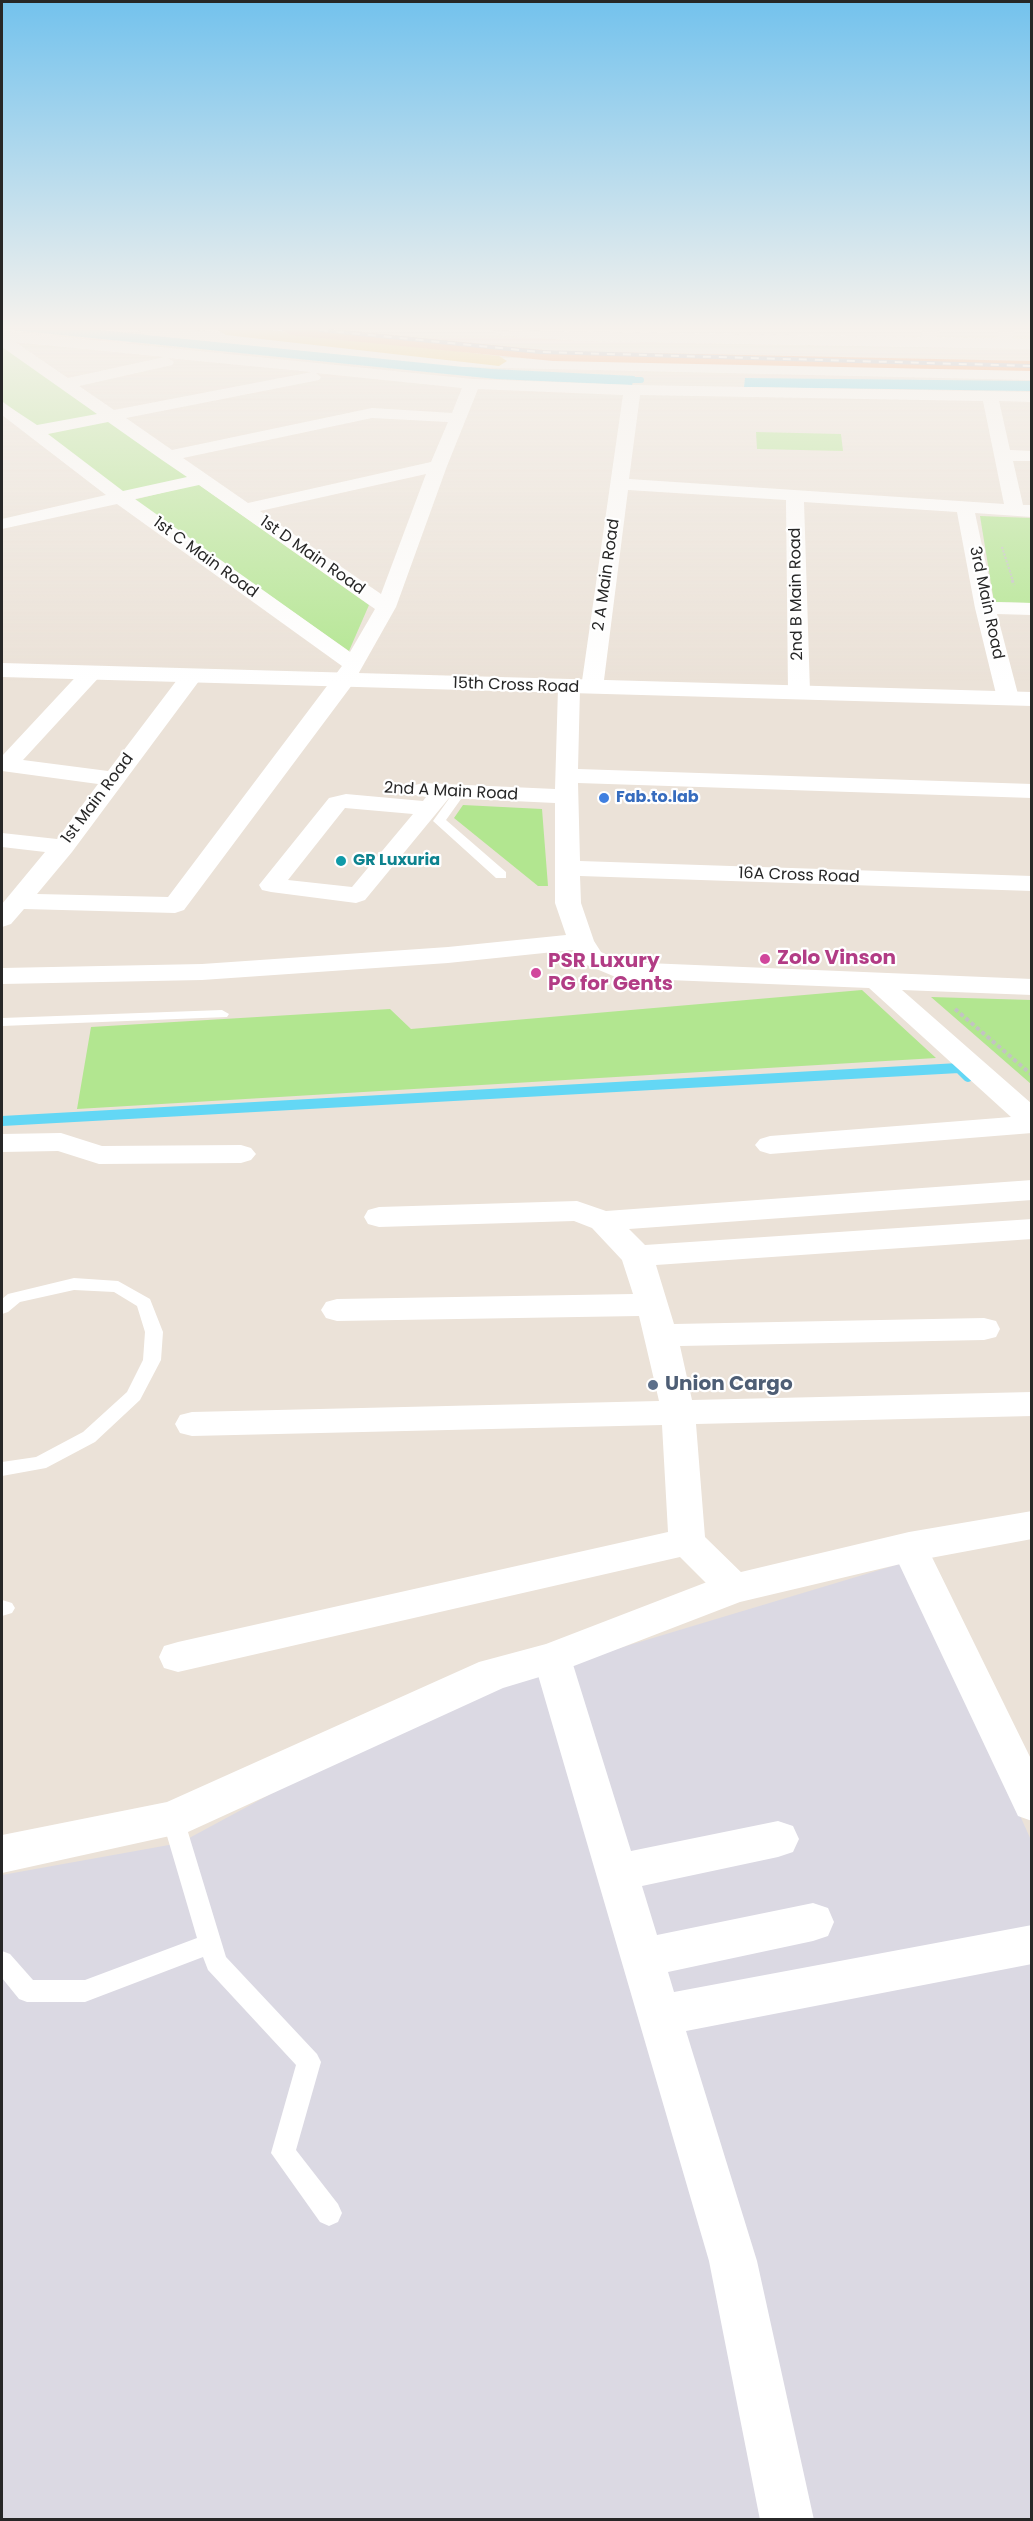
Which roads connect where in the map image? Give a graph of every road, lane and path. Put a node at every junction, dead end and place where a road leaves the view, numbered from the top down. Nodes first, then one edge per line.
1 (56, 448) edge
2 (156, 448) edge
3 (208, 448) edge
4 (446, 448) edge
5 (624, 448) edge
6 (1003, 448) edge
7 (1005, 455) junction
8 (168, 456) junction
9 (1032, 456) edge
10 (438, 466) junction
11 (201, 479) junction
12 (619, 484) junction
13 (795, 496) junction
14 (122, 498) junction
15 (965, 507) junction
16 (245, 509) junction
17 (1023, 511) edge
18 (6, 518) edge
19 (999, 537) dead end
20 (1016, 593) dead end
21 (386, 607) junction
22 (985, 608) junction
23 (1032, 609) edge
24 (2, 669) edge
25 (348, 672) junction
26 (92, 673) junction
27 (191, 677) junction
28 (580, 688) junction
29 (799, 692) junction
30 (1008, 698) junction
31 (1032, 699) edge
32 (4, 764) edge
33 (113, 778) junction
34 (336, 786) dead end
35 (566, 787) junction
36 (1032, 791) edge
37 (444, 797) junction
38 (2, 840) edge
39 (63, 847) junction
40 (566, 868) junction
41 (501, 875) dead end
42 (1032, 884) edge
43 (9, 910) edge
44 (581, 940) junction
45 (2, 976) edge
46 (878, 982) junction
47 (1032, 987) edge
48 (963, 1006) dead end
49 (222, 1014) dead end
50 (2, 1022) edge
51 (1032, 1075) edge
52 (1032, 1122) edge
53 (2, 1143) edge
54 (770, 1145) dead end
55 (241, 1154) dead end
56 (1032, 1190) edge
57 (380, 1217) dead end
58 (603, 1221) junction
59 (1032, 1229) edge
60 (637, 1256) junction
61 (650, 1305) junction
62 (2, 1308) edge
63 (337, 1310) dead end
64 (984, 1329) dead end
65 (661, 1335) junction
66 (1032, 1404) edge
67 (678, 1412) junction
68 (192, 1424) dead end
69 (2, 1470) edge
70 (1032, 1525) edge
71 (687, 1542) junction
72 (909, 1547) junction
73 (734, 1588) junction
74 (178, 1657) dead end
75 (552, 1658) junction
76 (1032, 1804) edge
77 (173, 1819) junction
78 (778, 1839) dead end
79 (2, 1854) edge
80 (616, 1873) junction
81 (813, 1922) dead end
82 (210, 1944) junction
83 (1032, 1944) edge
84 (642, 1958) junction
85 (2, 1961) edge
86 (658, 2016) junction
87 (329, 2214) dead end
88 (787, 2520) edge

1 - 14 street, 1st C Main Road
2 - 8 street, 1st D Main Road
3 - 8 street
4 - 10 street
5 - 12 street, 2 A Main Road
6 - 7 street
7 - 9 street
7 - 17 street
8 - 11 street, 1st D Main Road
10 - 16 street
10 - 21 street
11 - 14 street
11 - 16 street, 1st D Main Road
12 - 13 street
12 - 28 street, 2 A Main Road
13 - 15 street
13 - 29 street, 2nd B Main Road
14 - 18 street
14 - 25 street, 1st C Main Road
15 - 17 street
15 - 22 street, 3rd Main Road
16 - 21 street, 1st D Main Road
19 - 20 path
21 - 25 street
22 - 23 street
22 - 30 street, 3rd Main Road
24 - 26 street, 15th Cross Road
25 - 27 street, 15th Cross Road
25 - 28 street, 15th Cross Road
25 - 43 street
26 - 27 street, 15th Cross Road
26 - 32 street
27 - 33 street, 1st Main Road
28 - 29 street, 15th Cross Road
28 - 35 street, 2 A Main Road
29 - 30 street, 15th Cross Road
30 - 31 street, 15th Cross Road
32 - 33 street
33 - 39 street, 1st Main Road
34 - 37 street, 2nd A Main Road
35 - 36 street
35 - 37 street, 2nd A Main Road
35 - 40 street, 2 A Main Road
37 - 37 street
37 - 41 lane
38 - 39 street
39 - 43 street, 1st Main Road
40 - 42 street, 16A Cross Road
40 - 44 street, 2 A Main Road
44 - 45 street
44 - 46 street
46 - 47 street
46 - 52 street
48 - 51 path
49 - 50 lane
52 - 54 street
53 - 55 street
56 - 58 street
57 - 58 street
58 - 60 street
59 - 60 street
60 - 61 street
61 - 63 street
61 - 65 street
62 - 69 lane
64 - 65 street
65 - 67 street
66 - 67 street
67 - 68 street
67 - 71 street
70 - 72 street
71 - 73 street
71 - 74 street
72 - 73 street
72 - 76 street
73 - 75 street
75 - 77 street
75 - 80 street
77 - 79 street
77 - 82 lane
78 - 80 street
80 - 84 street
81 - 84 street
82 - 85 lane
82 - 87 lane
83 - 86 street
84 - 86 street
86 - 88 street

